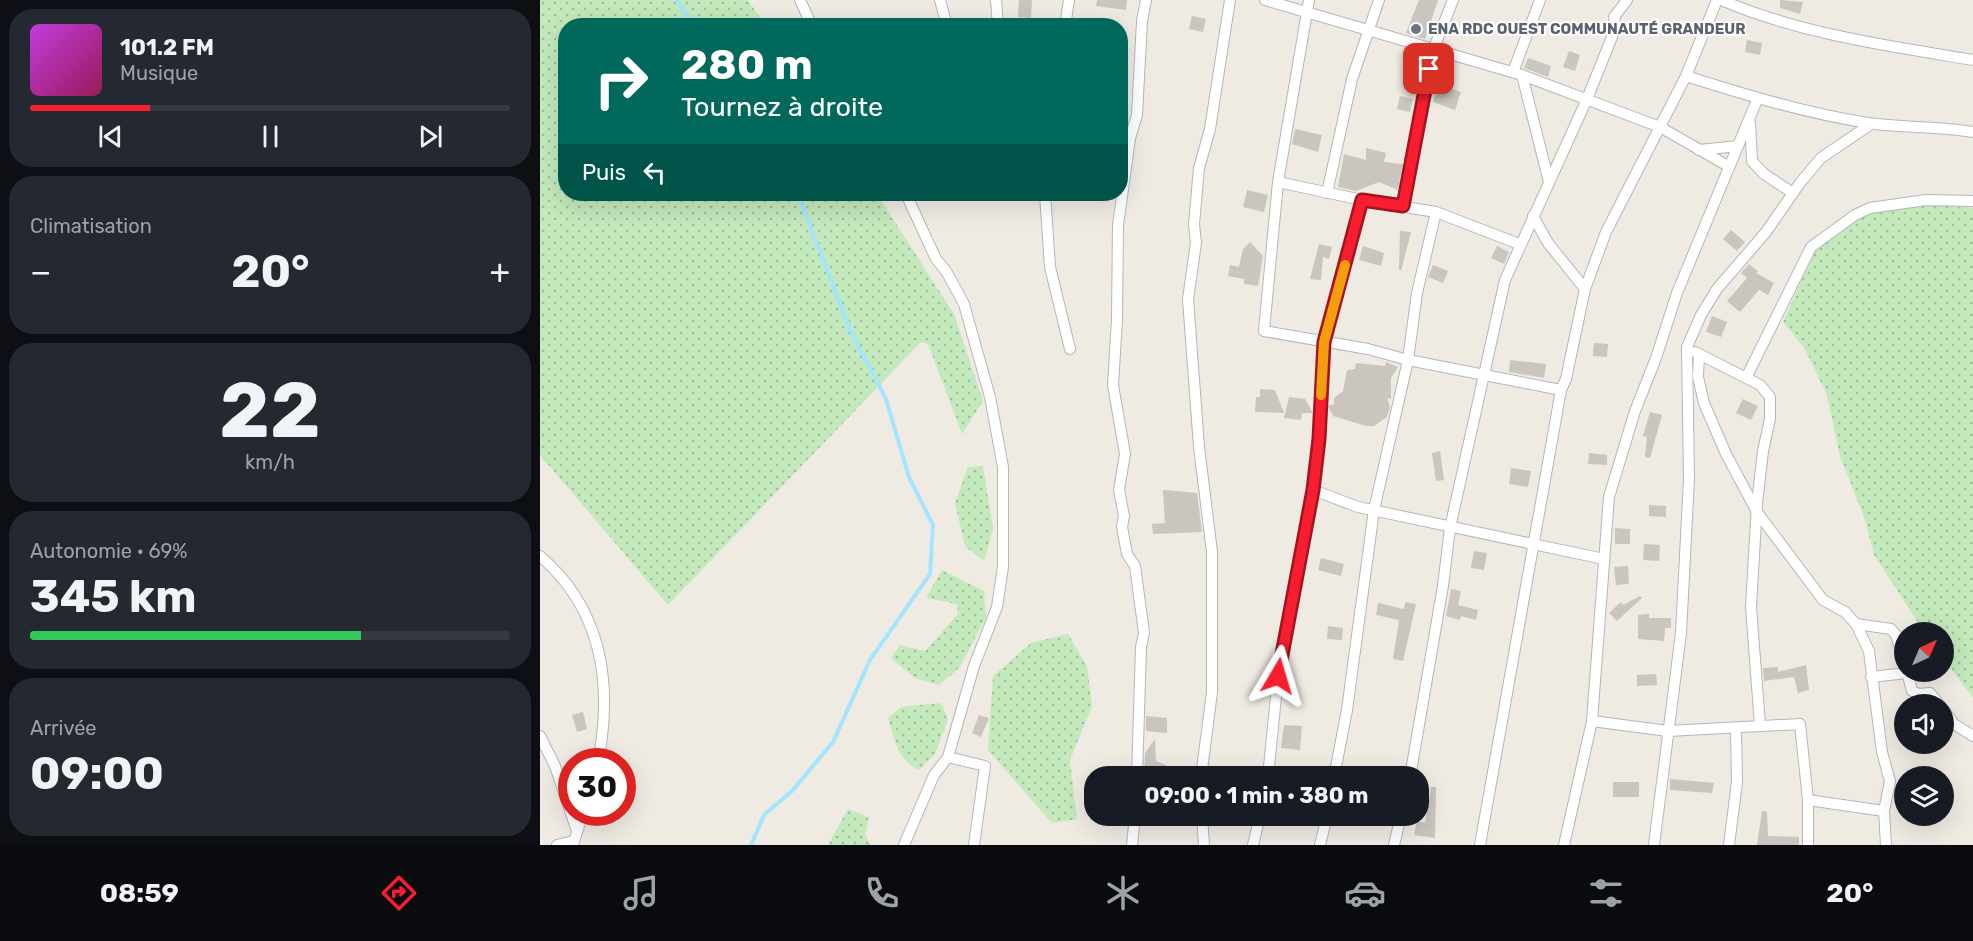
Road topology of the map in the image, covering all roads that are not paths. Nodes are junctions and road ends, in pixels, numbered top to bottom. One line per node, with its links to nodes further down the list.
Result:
1 (800, 0): 16 (street)
2 (940, 0): 17 (street)
3 (996, 0): 18 (street)
4 (1069, 0): 19 (street)
5 (1146, 0): 34 (street)
6 (1230, 0): 83 (street)
7 (1265, 0): 14 (street)
8 (1309, 0): 15 (street)
9 (1379, 0): 21 (street)
10 (1453, 0): 22 (street)
11 (1540, 0): 24 (street)
12 (1627, 0): 26 (street)
13 (1719, 0): 23 (street); 25 (street)
14 (1280, 6): 15 (street); 20 (street)
15 (1306, 13): 20 (street); 21 (street)
16 (808, 18)
17 (944, 18)
18 (997, 18)
19 (1066, 18)
20 (1303, 27): 36 (street)
21 (1368, 30): 22 (street); 38 (street)
22 (1434, 48): 24 (street); 47 (street)
23 (1973, 60)
24 (1518, 73): 26 (street); 37 (street)
25 (1686, 76): 27 (street); 30 (street)
26 (1587, 99): 30 (street); 37 (street)
27 (1757, 100): 28 (street); 29 (street)
28 (1749, 120): 32 (street); 39 (street)
29 (1871, 124): 31 (street); 39 (street)
30 (1660, 127): 33 (street); 51 (street)
31 (1973, 132)
32 (1738, 146): 33 (street); 35 (street)
33 (1698, 150): 35 (street)
34 (1128, 152)
35 (1728, 166): 66 (street)
36 (1278, 182): 38 (street); 52 (street)
37 (1549, 182): 49 (street)
38 (1327, 193): 40 (street)
39 (1793, 193): 53 (street)
40 (1362, 200): 47 (street); 52 (street)
41 (909, 201): 81 (street)
42 (1046, 201): 46 (street)
43 (1048, 201): 46 (street)
44 (1121, 201): 82 (street)
45 (1973, 201): 58 (street)
46 (1047, 206): 54 (street)
47 (1403, 206): 48 (street)
48 (1436, 212): 50 (street); 56 (street)
49 (1533, 216): 50 (street); 51 (street)
50 (1519, 244): 57 (street)
51 (1585, 289): 59 (street)
52 (1324, 342): 56 (street); 60 (street)
53 (1687, 347): 55 (street); 77 (street)
54 (1070, 349)
55 (1699, 354): 58 (street); 62 (street)
56 (1408, 360): 57 (street); 61 (street)
57 (1486, 375): 59 (street); 63 (street)
58 (1746, 378): 62 (street)
59 (1561, 390): 64 (street)
60 (1313, 490): 61 (street); 84 (street)
61 (1374, 510): 63 (street); 85 (street)
62 (1757, 512): 67 (street); 75 (street)
63 (1450, 528): 64 (street); 86 (street)
64 (1533, 545): 66 (street); 103 (street)
65 (540, 556): 80 (street)
66 (1604, 559): 73 (street)
67 (1856, 624): 68 (street); 70 (street)
68 (1894, 633)
69 (1894, 674): 70 (street)
70 (1871, 677): 88 (street)
71 (1910, 682): 72 (street)
72 (1919, 694)
73 (1592, 721): 77 (street); 104 (street)
74 (1954, 724): 79 (street)
75 (1760, 725): 76 (street); 87 (street)
76 (1736, 728): 77 (street); 106 (street)
77 (1668, 731): 105 (street)
78 (540, 736): 94 (street)
79 (1973, 736)
80 (599, 748)
81 (948, 757): 96 (street); 97 (street)
82 (1137, 766)
83 (1202, 766)
84 (1269, 766)
85 (1336, 766)
86 (1412, 766)
87 (1808, 800): 88 (street); 107 (street)
88 (1884, 812): 108 (street)
89 (1134, 826): 98 (street)
90 (1203, 826): 99 (street)
91 (1258, 826): 100 (street)
92 (1325, 826): 101 (street)
93 (1399, 826): 102 (street)
94 (575, 839): 95 (street)
95 (557, 845)
96 (904, 845)
97 (974, 845)
98 (1132, 845)
99 (1204, 845)
100 (1253, 845)
101 (1320, 845)
102 (1394, 845)
103 (1480, 845)
104 (1564, 845)
105 (1654, 845)
106 (1729, 845)
107 (1808, 845)
108 (1886, 845)

